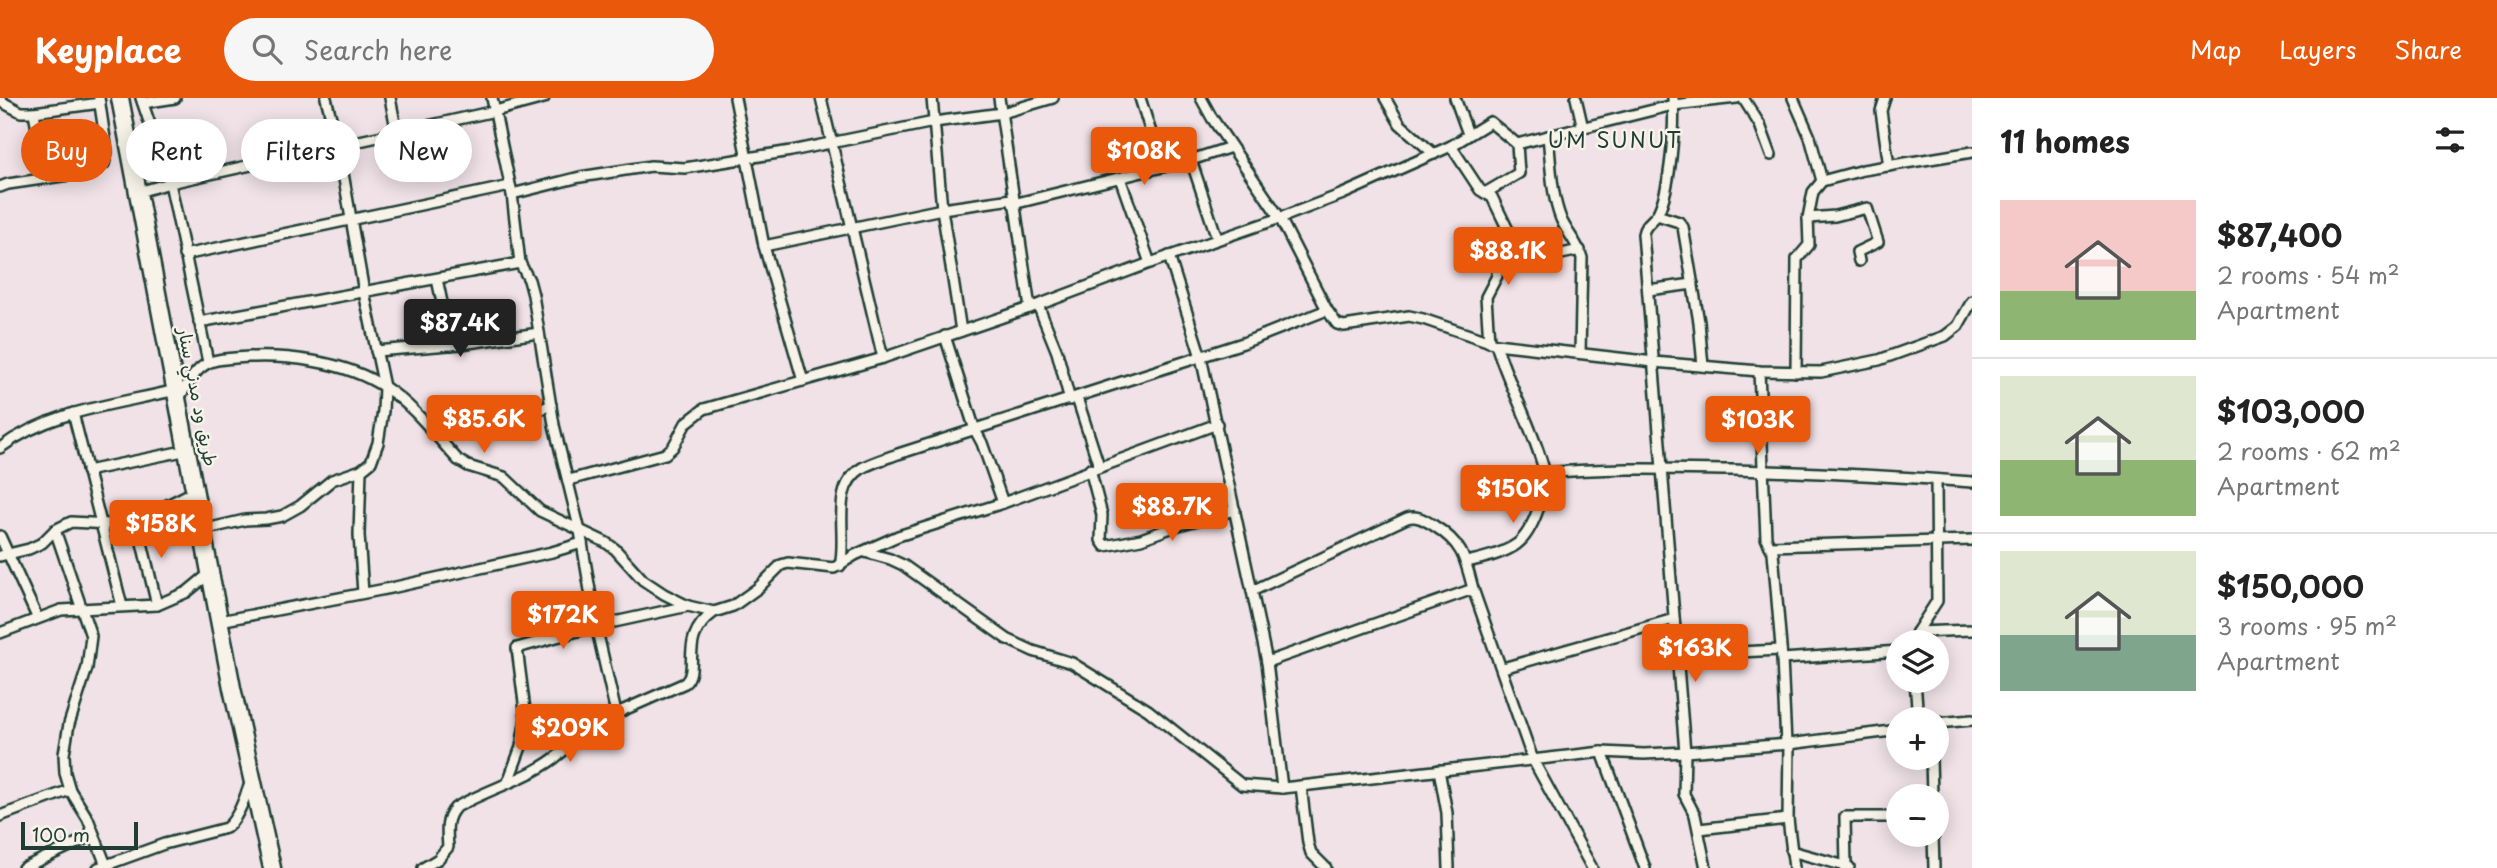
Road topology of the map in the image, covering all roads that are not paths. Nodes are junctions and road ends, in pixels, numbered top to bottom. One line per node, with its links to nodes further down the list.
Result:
1 (18, 98): 28 (street)
2 (120, 98): 59 (highway, طريق ود مدني سنار)
3 (175, 98): 24 (street)
4 (326, 98): 33 (street)
5 (390, 98): 34 (street)
6 (492, 98): 27 (street)
7 (544, 98): 27 (street)
8 (734, 98): 47 (street)
9 (821, 98): 40 (street)
10 (932, 98): 36 (street)
11 (999, 98): 30 (street)
12 (1053, 98): 30 (street)
13 (1140, 98): 51 (street)
14 (1201, 98): 43 (street)
15 (1385, 98): 45 (street)
16 (1455, 98): 38 (street)
17 (1576, 98): 37 (street)
18 (1737, 98): 26 (street)
19 (1759, 98): 25 (street)
20 (1793, 98): 53 (street)
21 (1885, 98): 49 (street)
22 (0, 101): 28 (street)
23 (100, 101): 29 (street); 32 (street)
24 (142, 101): 56 (street)
25 (1745, 101): 46 (street)
26 (1673, 102): 37 (street); 63 (street)
27 (495, 111): 35 (street); 58 (street)
28 (20, 112): 29 (street)
29 (34, 112): 31 (street)
30 (1002, 113): 36 (street); 61 (street)
31 (35, 119)
32 (102, 119)
33 (331, 119)
34 (394, 119)
35 (459, 119)
36 (934, 122): 40 (street); 62 (street)
37 (1583, 128): 39 (street)
38 (1468, 134): 41 (street); 42 (street)
39 (1548, 136): 41 (street); 71 (street)
40 (832, 144): 47 (street); 68 (street)
41 (1517, 144): 60 (street)
42 (1451, 146): 45 (street); 60 (street)
43 (1231, 147): 48 (street); 64 (street)
44 (1972, 152): 49 (street)
45 (1434, 154): 64 (street)
46 (1771, 155)
47 (746, 158): 58 (street); 70 (street)
48 (1191, 160): 51 (street); 69 (street)
49 (1889, 166): 53 (street)
50 (241, 167): 56 (street)
51 (1162, 167): 52 (street)
52 (1119, 178): 61 (street); 76 (street)
53 (1822, 181): 65 (street)
54 (21, 182): 57 (street)
55 (345, 182): 66 (street)
56 (170, 183): 59 (street); 72 (street)
57 (0, 187)
58 (511, 190): 66 (street); 75 (street)
59 (138, 192): 101 (highway, طريق ود مدني سنار)
60 (1485, 193): 67 (street)
61 (1013, 201): 62 (street); 82 (street)
62 (942, 209): 68 (street); 85 (street)
63 (1657, 215): 78 (street); 79 (street)
64 (1280, 218): 69 (street); 83 (street)
65 (1808, 218): 74 (street); 98 (street)
66 (352, 220): 72 (street); 80 (street)
67 (1505, 228): 71 (street); 88 (street)
68 (851, 229): 70 (street); 93 (street)
69 (1217, 238): 73 (street)
70 (764, 246): 99 (street)
71 (1580, 250): 91 (street)
72 (184, 256): 84 (street)
73 (1169, 256): 76 (street); 92 (street)
74 (1859, 261)
75 (520, 263): 77 (street); 86 (street)
76 (1150, 263): 82 (street)
77 (437, 279): 80 (street); 89 (street)
78 (1693, 284): 79 (street); 96 (street)
79 (1648, 290): 95 (street)
80 (364, 292): 84 (street); 90 (street)
81 (1972, 301): 98 (street)
82 (1034, 306): 85 (street); 102 (street)
83 (1327, 310): 88 (street); 92 (street)
84 (199, 323): 94 (street)
85 (961, 331): 87 (street)
86 (539, 333): 89 (street); 103 (street)
87 (945, 336): 93 (street); 107 (street)
88 (1492, 343): 91 (street); 115 (street)
89 (451, 345): 90 (street)
90 (376, 351): 100 (street)
91 (1580, 354): 95 (street)
92 (1201, 357): 102 (street); 105 (street)
93 (884, 358): 99 (street)
94 (208, 362): 100 (street); 101 (street)
95 (1654, 362): 96 (street); 111 (street)
96 (1703, 366): 97 (street)
97 (1759, 371): 98 (street); 114 (street)
98 (1796, 372)
99 (803, 381): 116 (street)
100 (384, 387): 106 (street); 112 (street)
101 (177, 396): 104 (street); 109 (highway, طريق ود مدني سنار)
102 (1074, 399): 107 (street); 110 (street)
103 (551, 405): 106 (street); 116 (street)
104 (73, 413): 108 (street); 113 (street)
105 (1217, 424): 110 (street); 121 (street)
106 (430, 430): 126 (street)
107 (975, 430): 120 (street); 135 (street)
108 (1, 445)
109 (188, 450): 113 (street); 119 (highway, طريق ود مدني سنار)
110 (1094, 468): 120 (street); 121 (street)
111 (1663, 469): 114 (street); 115 (street); 146 (street)
112 (362, 470): 125 (street); 139 (street)
113 (87, 471): 123 (street)
114 (1764, 471): 117 (street); 131 (street)
115 (1545, 473): 134 (street)
116 (569, 480): 126 (street)
117 (1936, 480): 118 (street); 129 (street)
118 (1972, 482)
119 (195, 491): 122 (street); 125 (highway, طريق ود مدني سنار)
120 (1003, 503): 132 (street)
121 (1235, 510): 138 (street)
122 (137, 522): 123 (street); 141 (street)
123 (100, 524): 124 (street); 140 (street)
124 (55, 530): 133 (street); 143 (street)
125 (202, 530): 136 (highway, طريق ود مدني سنار)
126 (580, 531): 130 (street); 142 (street)
127 (0, 536): 133 (street)
128 (1972, 540): 129 (street)
129 (1936, 541): 131 (street); 149 (street)
130 (582, 543): 139 (street); 148 (street)
131 (1770, 546): 155 (street)
132 (864, 552): 135 (street); 170 (street)
133 (4, 555): 145 (street)
134 (1467, 562): 137 (street); 138 (street)
135 (840, 566): 144 (street)
136 (210, 573): 141 (street); 147 (highway, طريق ود مدني سنار)
137 (1473, 589): 156 (street); 157 (street)
138 (1252, 591): 156 (street)
139 (363, 593): 147 (street)
140 (122, 606): 141 (street); 143 (street)
141 (157, 606)
142 (688, 606): 144 (street); 148 (street)
143 (83, 609): 145 (street); 171 (street)
144 (714, 612): 158 (street)
145 (37, 617): 152 (street)
146 (1674, 619): 157 (street); 164 (street)
147 (220, 621): 167 (highway, طريق ود مدني سنار)
148 (596, 626): 158 (street); 168 (street)
149 (1918, 630)
150 (1972, 630): 151 (street)
151 (1949, 631)
152 (0, 633)
153 (1886, 651): 155 (street)
154 (1738, 652): 155 (street)
155 (1782, 655): 162 (street)
156 (1267, 662): 170 (street)
157 (1503, 668): 165 (street)
158 (616, 713): 168 (street)
159 (1972, 720): 160 (street)
160 (1949, 722)
161 (1886, 732): 162 (street)
162 (1788, 744): 164 (street); 174 (street)
163 (1602, 752): 164 (street); 165 (street); 187 (street)
164 (1685, 752): 175 (street)
165 (1533, 760): 166 (street); 186 (street)
166 (1439, 770): 169 (street); 185 (street)
167 (251, 781): 179 (street); 182 (highway, طريق ود مدني سنار)
168 (508, 782): 183 (street)
169 (1301, 786): 170 (street); 184 (street)
170 (1282, 788)
171 (71, 790): 172 (street); 176 (street)
172 (0, 816)
173 (1886, 817): 180 (street)
174 (1788, 819): 175 (street); 178 (street)
175 (1699, 829): 188 (street)
176 (94, 835): 179 (street); 181 (street)
177 (1933, 847): 190 (street)
178 (1791, 850): 180 (street); 189 (street)
179 (102, 867)
180 (1847, 867)
181 (23, 868)
182 (272, 868)
183 (423, 868)
184 (1326, 868)
185 (1449, 868)
186 (1592, 868)
187 (1645, 868)
188 (1706, 868)
189 (1794, 868)
190 (1934, 868)

